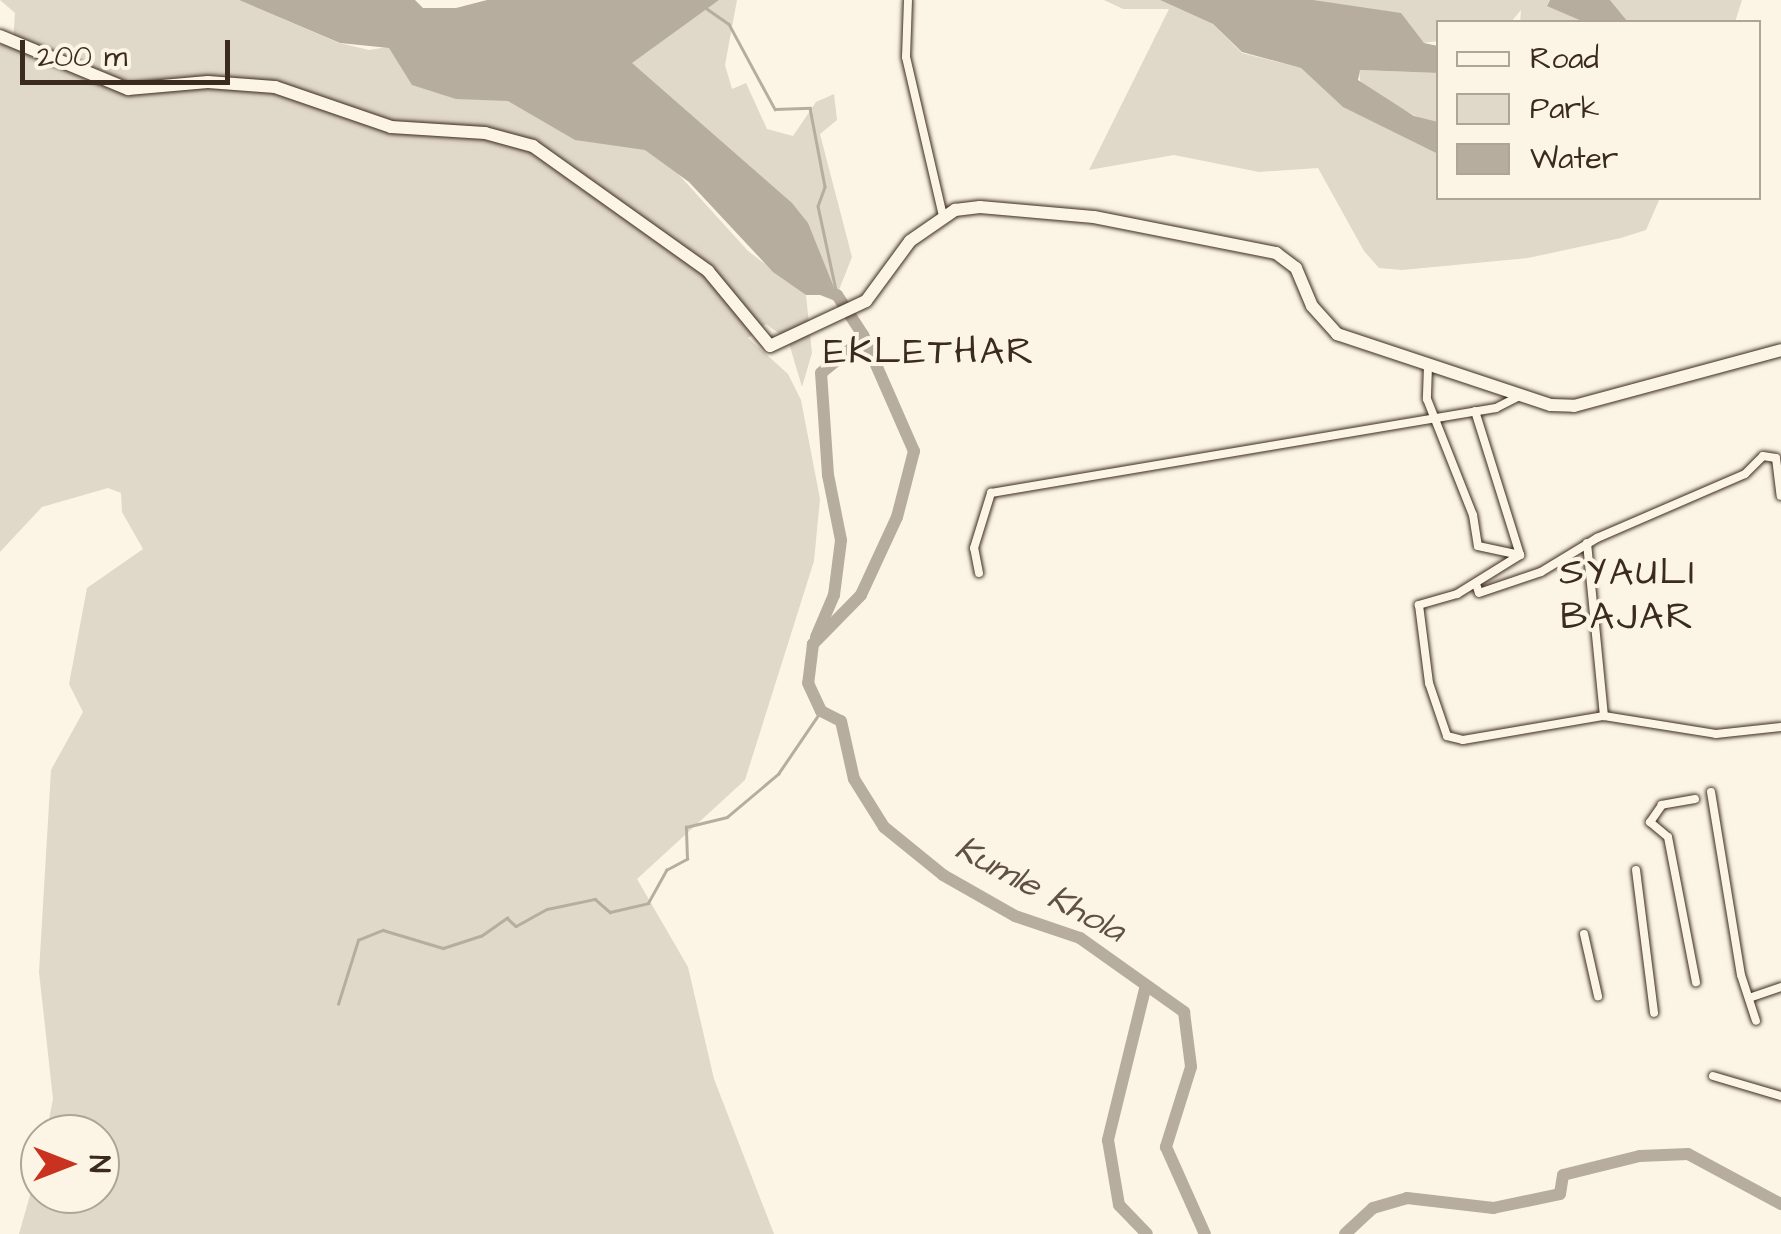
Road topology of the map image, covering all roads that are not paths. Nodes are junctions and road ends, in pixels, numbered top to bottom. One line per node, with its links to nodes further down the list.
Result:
1 (908, 0): 3 (street)
2 (0, 36): 3 (main road)
3 (942, 216): 5 (main road)
4 (1781, 350): 6 (main road)
5 (1428, 366): 6 (main road); 8 (street)
6 (1520, 396): 7 (street)
7 (1476, 411): 8 (street); 11 (street)
8 (1433, 416): 11 (street); 12 (street)
9 (1781, 496): 10 (street)
10 (1587, 543): 13 (street); 14 (street)
11 (1520, 555): 13 (street)
12 (979, 573)
13 (1476, 584): 14 (street)
14 (1604, 716): 15 (street)
15 (1781, 726)
16 (1711, 792): 23 (street)
17 (1695, 799): 20 (street)
18 (1636, 870): 24 (street)
19 (1584, 934): 22 (street)
20 (1696, 982)
21 (1781, 987): 23 (street)
22 (1598, 996)
23 (1748, 998): 25 (street)
24 (1654, 1012)
25 (1756, 1021)
26 (1713, 1076): 27 (street)
27 (1781, 1096)

